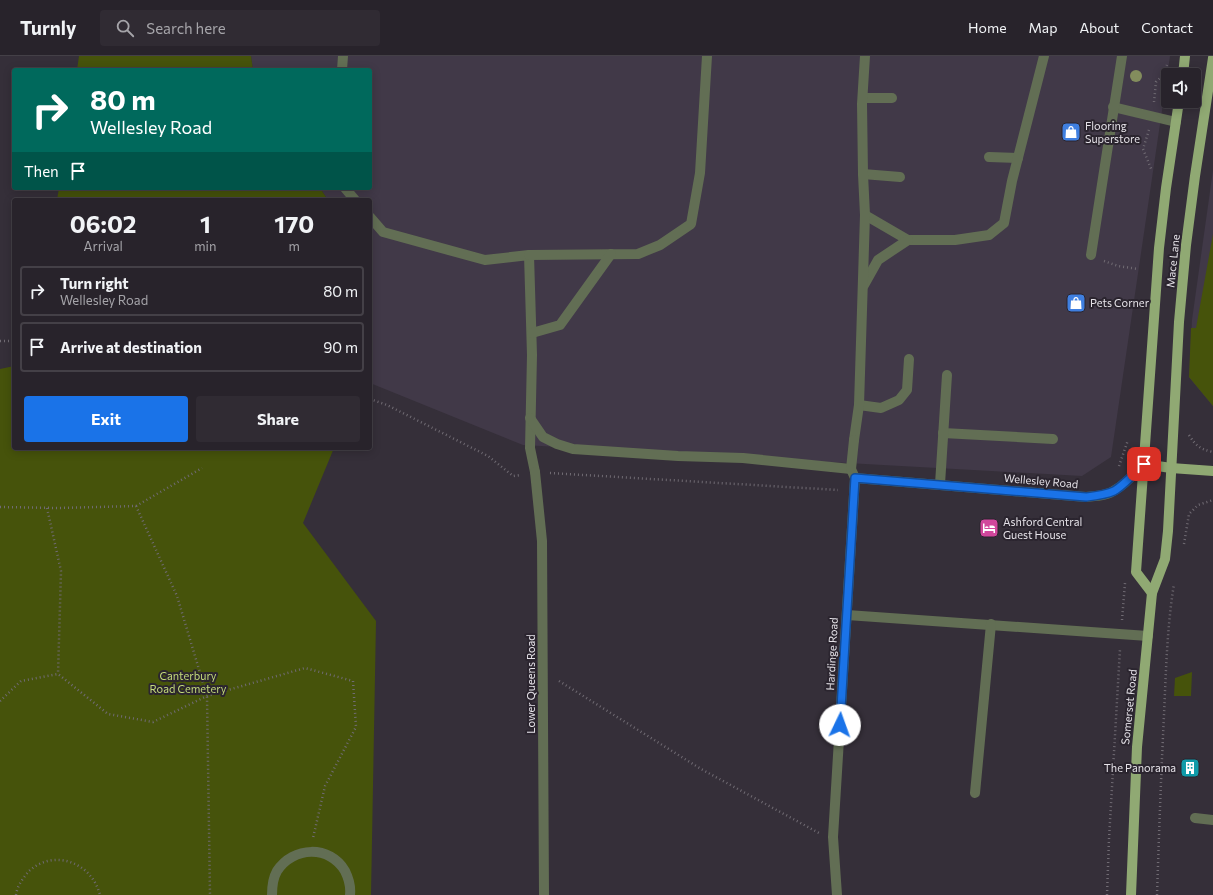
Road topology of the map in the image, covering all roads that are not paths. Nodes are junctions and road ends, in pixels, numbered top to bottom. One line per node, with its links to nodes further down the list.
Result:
1 (343, 56): 8 (street)
2 (707, 56): 24 (street)
3 (865, 56): 10 (street, Hardinge Road)
4 (1044, 56): 16 (street)
5 (1122, 56): 12 (street)
6 (1185, 56): 9 (main road)
7 (1213, 58): 36 (main road, Mace Lane)
8 (342, 68)
9 (1183, 68)
10 (863, 98): 11 (street); 17 (street, Hardinge Road)
11 (892, 98)
12 (1113, 107): 14 (street); 26 (street)
13 (1178, 108): 14 (main road, Mace Lane)
14 (1176, 122): 35 (main road, Mace Lane)
15 (990, 156): 16 (street)
16 (1018, 158): 23 (street)
17 (863, 174): 18 (street); 21 (street, Hardinge Road)
18 (900, 177)
19 (347, 190): 20 (street)
20 (354, 198)
21 (865, 215): 23 (street); 27 (street, Hardinge Road)
22 (372, 219): 25 (street)
23 (908, 240): 27 (street)
24 (611, 254): 25 (street); 28 (street)
25 (529, 255): 28 (street, Lower Queens Road)
26 (1091, 255)
27 (863, 287): 31 (street, Hardinge Road)
28 (532, 333): 32 (street, Lower Queens Road)
29 (909, 359): 31 (street)
30 (947, 374): 33 (street)
31 (860, 405): 38 (street, Hardinge Road)
32 (530, 418): 38 (street, Wellesley Road); 49 (street, Lower Queens Road)
33 (943, 433): 34 (street); 39 (street)
34 (1054, 439)
35 (1144, 464): 36 (main road); 39 (street, Wellesley Road); 40 (main road)
36 (1170, 468): 37 (main road); 40 (main road, Somerset Road)
37 (1213, 471)
38 (853, 474): 39 (street, Wellesley Road); 41 (street, Hardinge Road)
39 (940, 484)
40 (1152, 593): 43 (main road, Somerset Road)
41 (847, 615): 42 (street); 50 (street, Hardinge Road)
42 (991, 624): 43 (street); 44 (street)
43 (1148, 636): 51 (main road, Somerset Road)
44 (975, 793)
45 (1195, 818): 46 (street)
46 (1213, 820)
47 (272, 895): 48 (street)
48 (350, 895)
49 (544, 895)
50 (837, 895)
51 (1131, 895)

